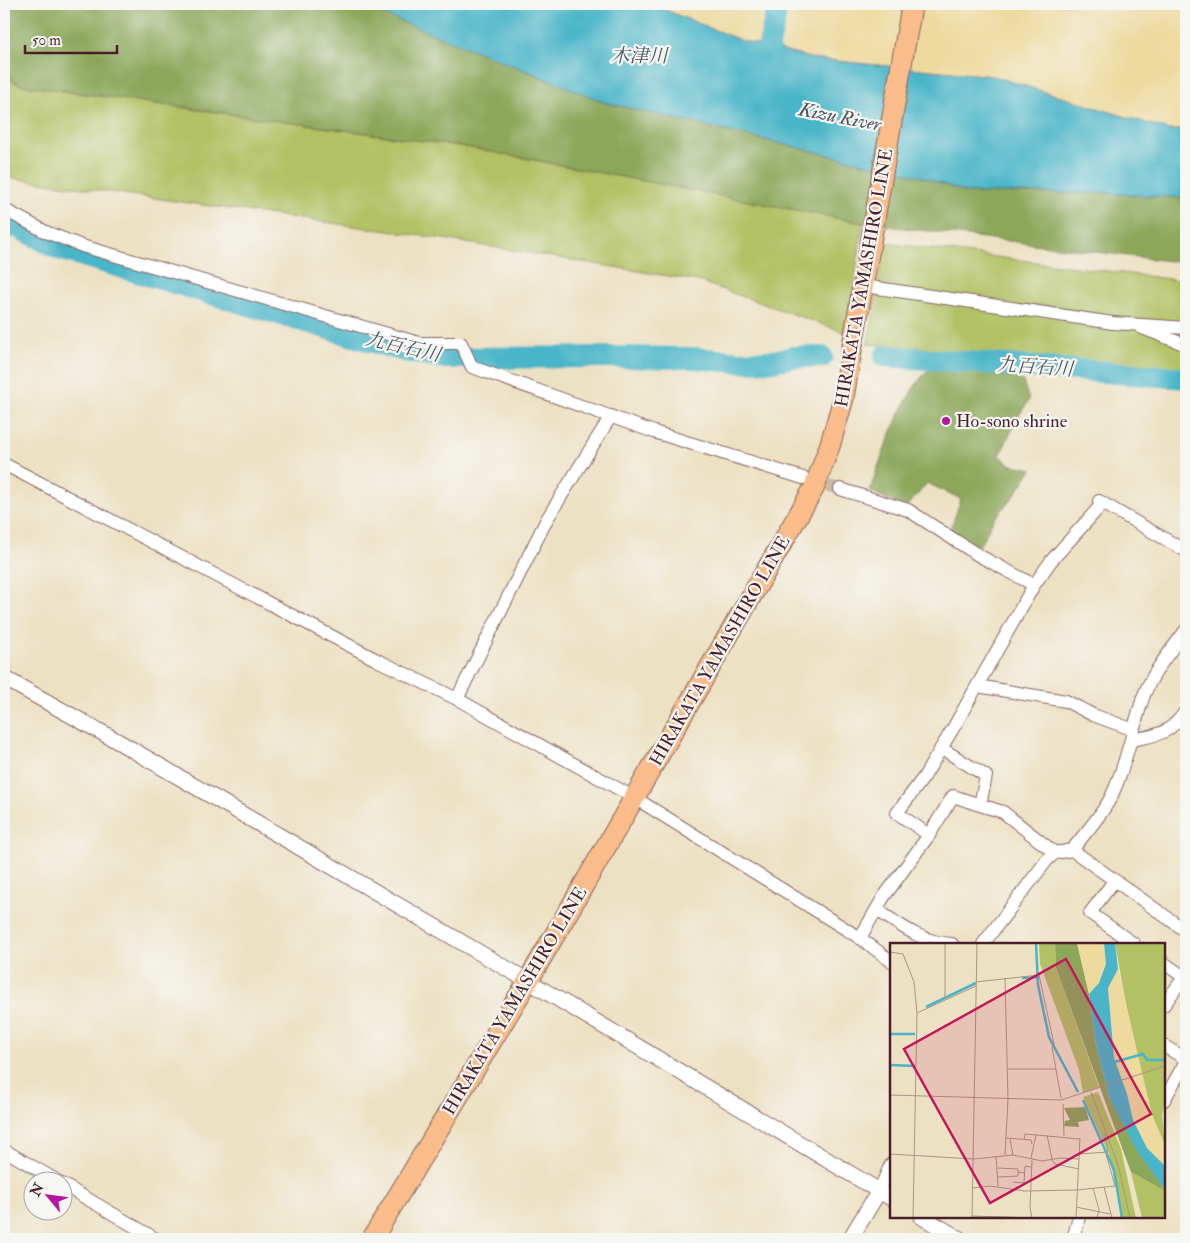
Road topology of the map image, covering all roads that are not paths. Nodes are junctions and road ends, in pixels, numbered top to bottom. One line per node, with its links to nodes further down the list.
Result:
1 (912, 4): 3 (main road, HIRAKATA YAMASHIRO LINE)
2 (4, 211): 7 (street)
3 (865, 281): 4 (street); 20 (main road, HIRAKATA YAMASHIRO LINE)
4 (1135, 325): 5 (street); 6 (street)
5 (1186, 328)
6 (1186, 345)
7 (611, 416): 9 (street); 16 (street)
8 (4, 464): 16 (street)
9 (802, 478)
10 (840, 489): 12 (street)
11 (1186, 551): 12 (street)
12 (1034, 585): 15 (street)
13 (1186, 630): 18 (street)
14 (4, 678): 34 (street)
15 (977, 686): 18 (street); 19 (street)
16 (457, 699): 20 (street)
17 (1186, 711): 18 (street)
18 (1133, 735): 23 (street)
19 (941, 748): 21 (street); 22 (street)
20 (635, 798): 28 (street); 34 (main road, HIRAKATA YAMASHIRO LINE)
21 (980, 805): 22 (street); 24 (street)
22 (929, 835): 26 (street)
23 (1072, 850): 24 (street); 25 (street)
24 (1055, 853): 31 (street)
25 (1114, 881): 27 (street); 29 (street)
26 (877, 910): 28 (street); 30 (street)
27 (1186, 931)
28 (860, 938): 32 (street)
29 (1127, 942)
30 (935, 943)
31 (984, 943)
32 (890, 960)
33 (1165, 964): 35 (street)
34 (528, 981): 43 (street); 47 (main road, HIRAKATA YAMASHIRO LINE)
35 (1165, 1004)
36 (1165, 1047): 37 (street)
37 (1186, 1060): 38 (street)
38 (1165, 1098)
39 (4, 1150): 41 (street)
40 (890, 1169): 43 (street)
41 (39, 1170)
42 (72, 1190): 46 (street)
43 (885, 1194): 48 (street)
44 (924, 1218): 49 (street)
45 (1079, 1218): 50 (street)
46 (156, 1239)
47 (372, 1239)
48 (850, 1239)
49 (960, 1239)
50 (1073, 1239)

